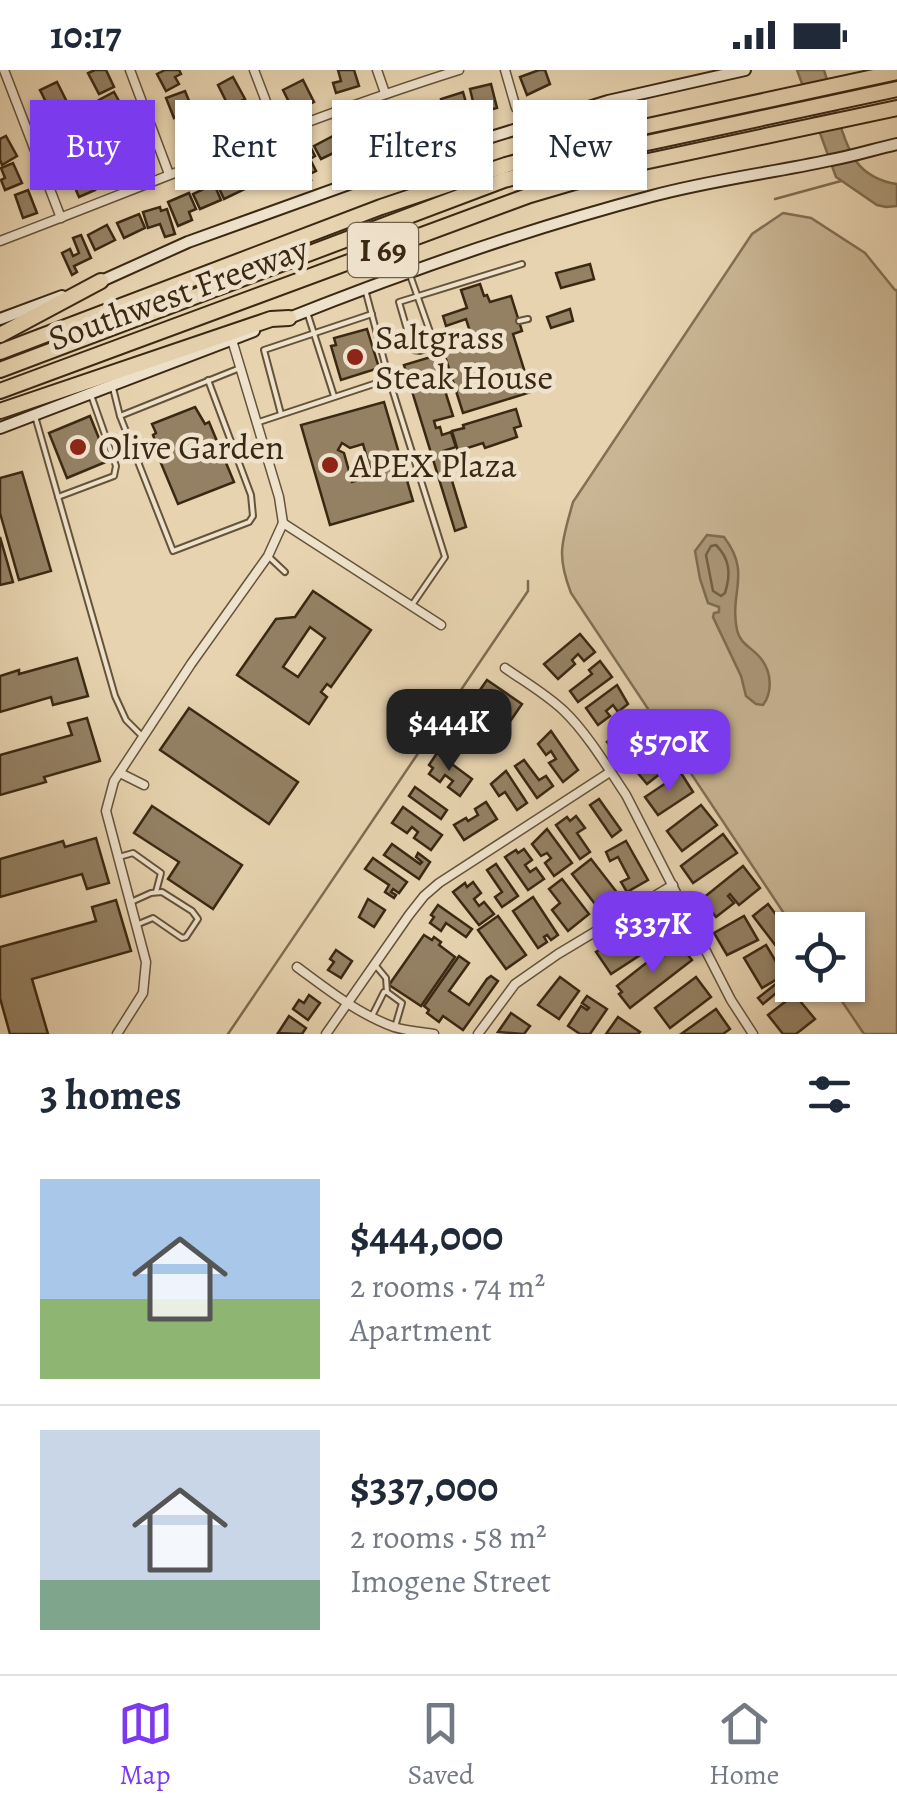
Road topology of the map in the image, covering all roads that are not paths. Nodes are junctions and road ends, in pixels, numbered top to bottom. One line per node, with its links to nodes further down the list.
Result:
1 (4, 70): 18 (street)
2 (130, 70): 17 (street)
3 (254, 70): 11 (street)
4 (377, 70): 10 (street)
5 (459, 70): 10 (street)
6 (505, 70): 12 (street)
7 (745, 70): 22 (main road)
8 (897, 72): 36 (highway, Southwest Freeway / I 69)
9 (897, 89): 38 (highway)
10 (385, 94): 14 (street)
11 (265, 100)
12 (514, 100)
13 (897, 108): 42 (highway, Southwest Freeway / I 69)
14 (312, 121)
15 (897, 144): 21 (main road)
16 (175, 172): 17 (street)
17 (169, 174): 18 (street)
18 (62, 218): 19 (street)
19 (0, 242)
20 (522, 264): 24 (lane)
21 (409, 273): 23 (main road); 24 (lane)
22 (101, 281): 27 (main road); 32 (highway)
23 (365, 289): 25 (main road); 26 (lane)
24 (413, 296): 35 (lane); 35 (lane)
25 (307, 310): 28 (main road); 31 (lane)
26 (372, 314): 31 (lane); 39 (lane)
27 (0, 318)
28 (289, 318): 34 (main road); 45 (highway)
29 (528, 319): 30 (lane)
30 (519, 322)
31 (316, 334): 44 (lane); 46 (lane)
32 (0, 335)
33 (471, 335): 35 (lane)
34 (232, 340): 37 (street); 41 (main road)
35 (435, 346)
36 (0, 352)
37 (240, 368): 40 (lane); 49 (street)
38 (0, 370)
39 (389, 378): 44 (lane); 55 (lane)
40 (208, 380): 48 (lane); 48 (lane)
41 (112, 386): 43 (main road); 48 (lane)
42 (0, 391)
43 (91, 394): 47 (main road); 51 (lane)
44 (334, 396): 46 (lane)
45 (0, 411)
46 (281, 414): 49 (lane)
47 (35, 416): 50 (main road); 51 (lane)
48 (120, 416)
49 (256, 423): 52 (street)
50 (0, 428)
51 (58, 497): 58 (lane)
52 (283, 523): 53 (street); 55 (street)
53 (268, 556): 54 (lane); 58 (street)
54 (285, 572)
55 (412, 605): 56 (street)
56 (441, 624)
57 (505, 668): 59 (street)
58 (143, 736): 60 (street)
59 (610, 772): 63 (street); 67 (street)
60 (120, 773): 61 (street); 62 (street)
61 (144, 785)
62 (118, 857): 64 (lane); 65 (street)
63 (672, 884): 76 (street); 77 (street)
64 (156, 892): 65 (lane); 66 (lane)
65 (131, 902): 66 (street)
66 (136, 925): 73 (street)
67 (374, 964): 69 (lane); 70 (street)
68 (296, 968): 70 (street)
69 (387, 992): 71 (lane); 72 (lane)
70 (347, 1002): 71 (street); 74 (street)
71 (372, 1016): 72 (street)
72 (395, 1027): 75 (street)
73 (117, 1034)
74 (326, 1034)
75 (434, 1034)
76 (478, 1034)
77 (753, 1034)

